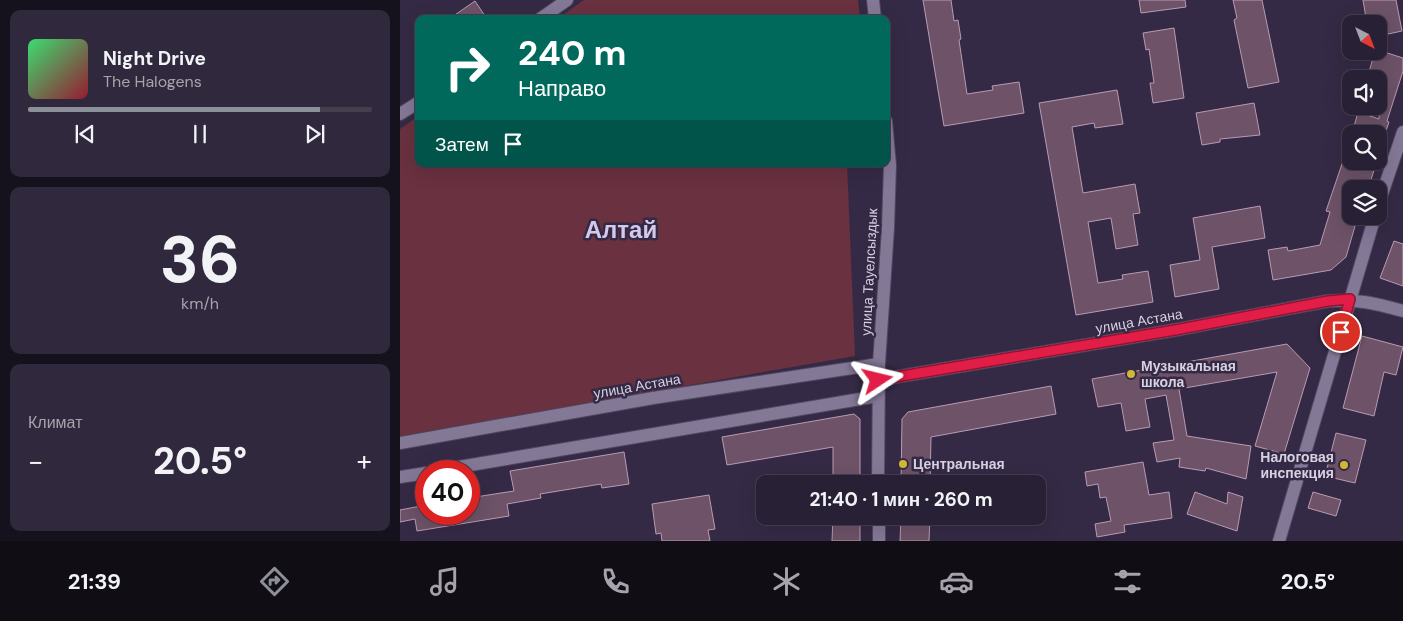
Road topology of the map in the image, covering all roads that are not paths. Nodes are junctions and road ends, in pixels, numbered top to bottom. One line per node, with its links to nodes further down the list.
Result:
1 (567, 0): 3 (street)
2 (873, 0): 4 (street)
3 (546, 15)
4 (875, 15)
5 (415, 105): 6 (street)
6 (400, 114)
7 (1403, 132): 9 (street)
8 (889, 167): 13 (street, улица Тауелсыздык)
9 (1387, 180)
10 (1371, 225): 11 (street)
11 (1350, 299): 12 (street, улица Астана); 14 (street, улица Астана); 23 (street)
12 (1403, 311)
13 (879, 364): 14 (street, улица Тауелсыздык); 16 (street, улица Астана)
14 (878, 380): 15 (street, улица Тауелсыздык)
15 (878, 396): 17 (street); 19 (street, улица Тауелсыздык)
16 (400, 443)
17 (480, 463)
18 (415, 475): 20 (street)
19 (878, 475)
20 (400, 477)
21 (879, 525): 22 (street)
22 (879, 541)
23 (1279, 541)

